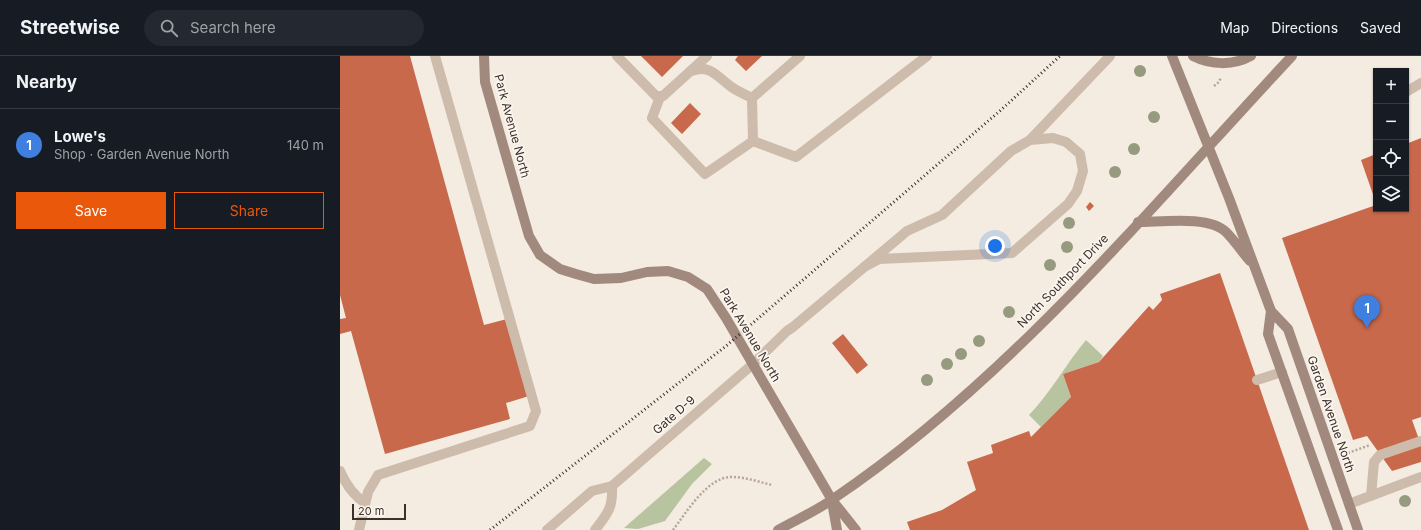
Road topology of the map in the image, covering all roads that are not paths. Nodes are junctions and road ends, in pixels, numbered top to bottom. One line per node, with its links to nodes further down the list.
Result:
1 (436, 56): 33 (lane)
2 (484, 56): 24 (street, Park Avenue North)
3 (617, 56): 15 (lane)
4 (707, 56): 12 (lane)
5 (800, 56): 16 (lane)
6 (927, 56): 18 (lane)
7 (1110, 56): 17 (lane)
8 (1172, 56): 19 (street, Garden Avenue North)
9 (1194, 56): 10 (street)
10 (1251, 56)
11 (1292, 56): 19 (street, North Southport Drive)
12 (691, 71): 15 (lane); 16 (lane)
13 (1421, 83): 14 (lane)
14 (1409, 90)
15 (660, 97): 18 (lane)
16 (752, 98): 18 (lane)
17 (1030, 140): 22 (lane); 22 (lane)
18 (753, 141)
19 (1208, 146): 20 (street, North Southport Drive); 21 (street, Garden Avenue North)
20 (1138, 222): 21 (street); 32 (street, North Southport Drive)
21 (1254, 266): 23 (street, Garden Avenue North)
22 (864, 267): 24 (lane, Gate D-9)
23 (1270, 311): 25 (street, Garden Avenue North); 34 (street, Garden Avenue North)
24 (753, 364): 30 (lane, Gate D-9); 32 (street, Park Avenue North)
25 (1282, 372): 26 (lane); 41 (street, Garden Avenue North)
26 (1257, 380)
27 (1421, 441): 31 (lane)
28 (340, 471): 33 (lane)
29 (1421, 477): 31 (lane)
30 (612, 486): 36 (lane); 37 (lane)
31 (1371, 496): 34 (lane)
32 (832, 500): 38 (street, North Southport Drive); 39 (street, Park Avenue North); 40 (street, Park Avenue North)
33 (365, 503): 35 (lane)
34 (1349, 504): 42 (street, Garden Avenue North)
35 (359, 530)
36 (547, 530)
37 (595, 530)
38 (778, 530)
39 (837, 530)
40 (856, 530)
41 (1338, 530)
42 (1358, 530)

